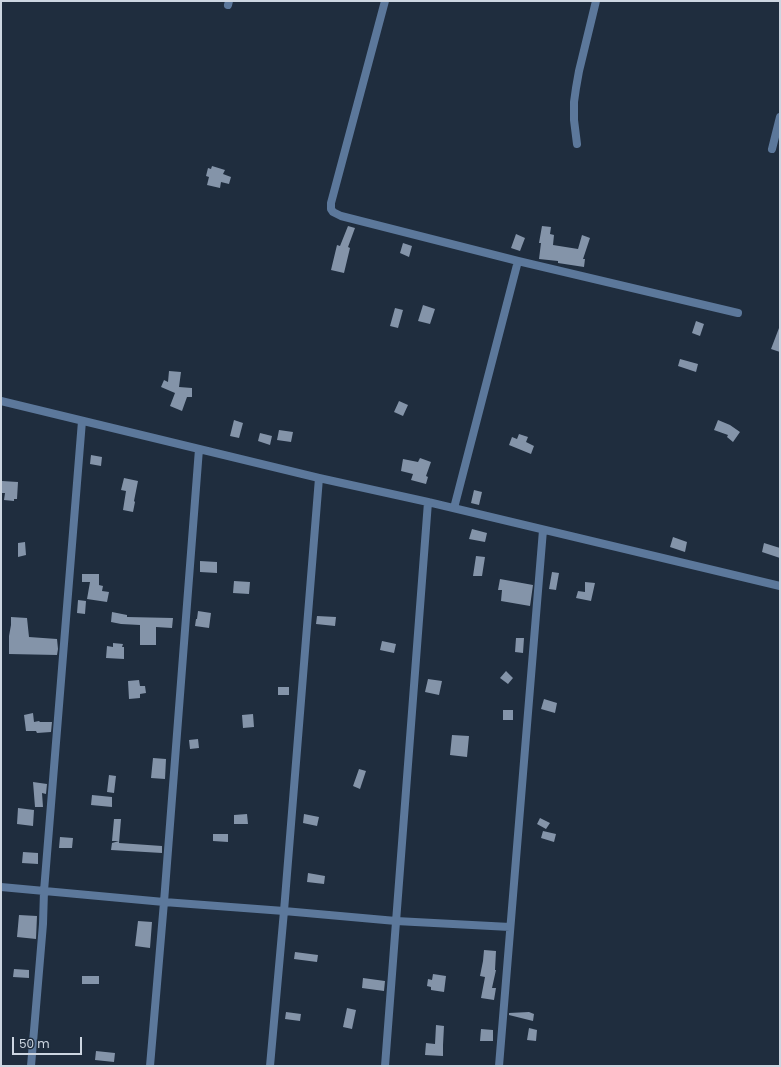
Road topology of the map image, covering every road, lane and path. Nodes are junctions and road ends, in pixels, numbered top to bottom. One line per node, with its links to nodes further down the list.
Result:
1 (385, 1): 6 (street)
2 (596, 1): 4 (street)
3 (780, 117): 5 (street)
4 (578, 144)
5 (772, 149)
6 (518, 261): 7 (street); 13 (street)
7 (738, 313)
8 (1, 401): 9 (street)
9 (82, 421): 10 (street); 17 (street)
10 (199, 449): 11 (street); 18 (street)
11 (319, 478): 12 (street); 19 (street)
12 (428, 502): 13 (street); 20 (street)
13 (454, 508): 14 (street)
14 (543, 530): 15 (street); 21 (street)
15 (780, 586)
16 (1, 887): 17 (street)
17 (44, 891): 18 (street); 22 (street)
18 (164, 902): 19 (street); 23 (street)
19 (284, 911): 20 (street); 24 (street)
20 (396, 921): 21 (street); 25 (street)
21 (510, 927): 26 (street)
22 (31, 1066)
23 (150, 1066)
24 (270, 1066)
25 (385, 1066)
26 (500, 1066)

